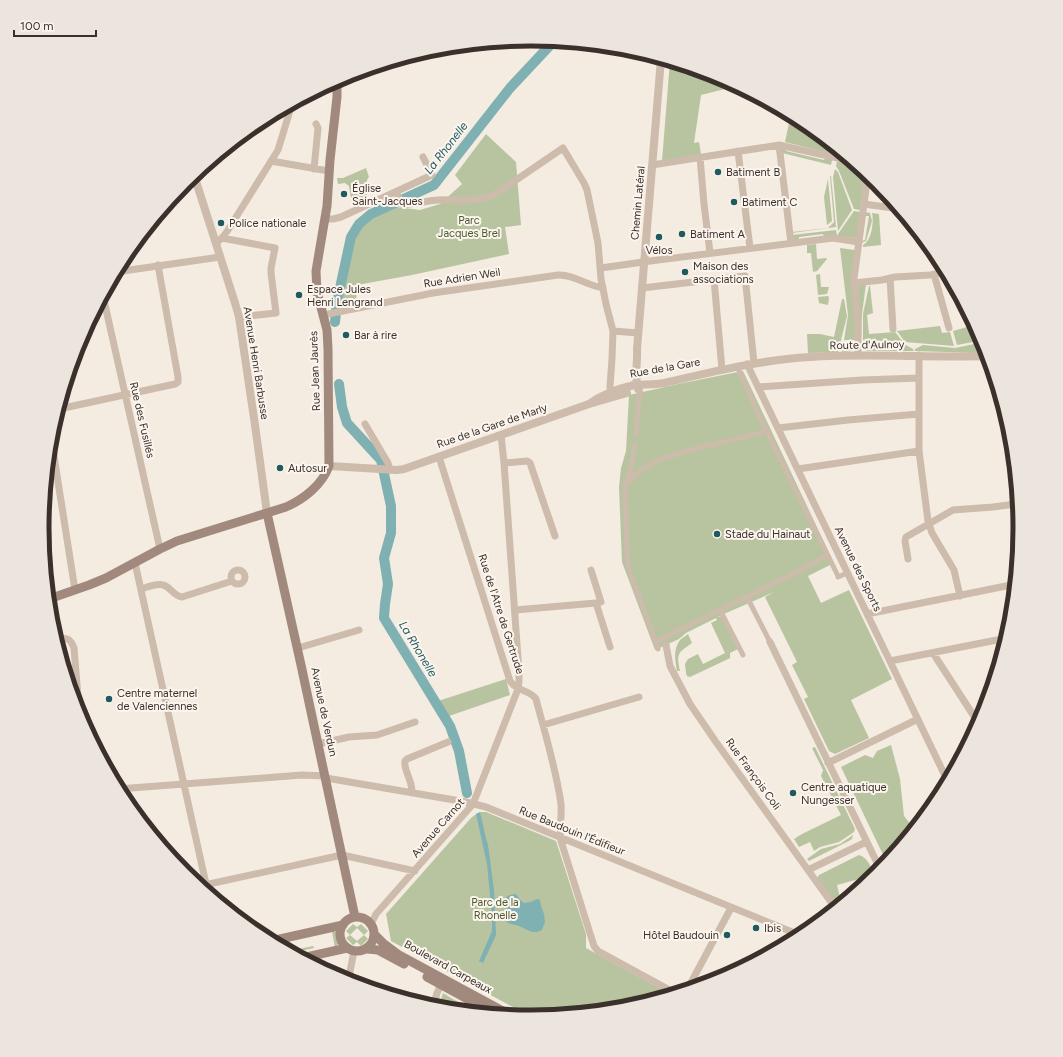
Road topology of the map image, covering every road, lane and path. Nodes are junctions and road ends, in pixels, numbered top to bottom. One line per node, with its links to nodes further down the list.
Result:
1 (662, 64): 11 (street, Chemin Latéral)
2 (335, 88): 13 (main road, Rue Jean Jaurès)
3 (290, 111): 10 (street)
4 (316, 124): 12 (street)
5 (779, 145): 6 (street); 9 (street); 22 (street)
6 (738, 151): 8 (street); 23 (street)
7 (423, 157): 16 (street)
8 (700, 157): 11 (street); 24 (street)
9 (841, 159)
10 (271, 161): 12 (street); 20 (street)
11 (652, 165): 26 (street, Chemin Latéral)
12 (314, 169): 13 (street)
13 (329, 171): 19 (main road, Rue Jean Jaurès)
14 (865, 180): 17 (street)
15 (196, 181): 20 (street, Avenue Henri Barbusse)
16 (397, 194): 19 (street); 28 (street)
17 (864, 204): 18 (street); 21 (street)
18 (892, 208)
19 (325, 219): 38 (main road, Rue Jean Jaurès)
20 (219, 240): 25 (street, Avenue Henri Barbusse); 39 (street)
21 (859, 242): 22 (street); 34 (street)
22 (791, 243): 23 (street)
23 (750, 248): 24 (street)
24 (710, 253): 26 (street)
25 (220, 257): 27 (street); 39 (street, Avenue Henri Barbusse)
26 (644, 261): 28 (street); 36 (street, Chemin Latéral)
27 (158, 266): 29 (street); 54 (street)
28 (601, 268): 35 (street)
29 (124, 271)
30 (941, 273): 31 (street)
31 (934, 274): 32 (street); 40 (street)
32 (890, 278): 34 (street); 41 (street)
33 (714, 279): 36 (street); 47 (street, Avenue des Sports); 49 (street)
34 (854, 283): 44 (street)
35 (603, 288): 38 (street, Rue Adrien Weil); 42 (street)
36 (642, 288): 43 (street, Chemin Latéral)
37 (105, 304): 54 (street, Rue des Fusillés)
38 (332, 313): 68 (main road, Rue Jean Jaurès)
39 (239, 317): 73 (street, Avenue Henri Barbusse)
40 (949, 328)
41 (893, 329)
42 (613, 331): 43 (street); 53 (street)
43 (638, 333): 52 (street, Chemin Latéral)
44 (858, 355): 45 (street, Route d'Aulnoy); 47 (street, Route d'Aulnoy)
45 (919, 355): 46 (street, Route d'Aulnoy); 50 (street)
46 (982, 356)
47 (751, 364): 48 (street, Rue de la Gare); 51 (street, Avenue des Sports)
48 (737, 366): 49 (street, Rue de la Gare); 60 (street)
49 (722, 370): 52 (street, Rue de la Gare)
50 (919, 378): 51 (street); 57 (street)
51 (758, 387): 59 (street, Avenue des Sports)
52 (635, 388): 53 (street, Rue de la Gare); 62 (street)
53 (611, 394): 55 (street, Rue de la Gare)
54 (125, 395): 56 (street); 76 (street, Rue des Fusillés)
55 (589, 404): 61 (street, Rue de la Gare de Marly)
56 (64, 409)
57 (919, 414): 59 (street); 64 (street)
58 (365, 424): 69 (street)
59 (778, 428): 70 (street, Avenue des Sports)
60 (767, 432): 71 (street); 77 (street)
61 (501, 435): 66 (street, Rue de la Gare de Marly); 67 (street, Avenue Carnot)
62 (636, 435)
63 (635, 445): 71 (street)
64 (919, 451): 70 (street); 74 (street)
65 (54, 457): 85 (street)
66 (439, 457): 69 (street, Rue de la Gare de Marly); 105 (street, Rue de l'Atre de Gertrude)
67 (504, 463): 75 (street); 90 (street, Avenue Carnot)
68 (329, 466): 69 (street, Rue de la Gare de Marly); 73 (main road)
69 (389, 469)
70 (798, 470): 81 (street, Avenue des Sports)
71 (625, 487): 97 (street)
72 (1013, 504): 74 (street)
73 (267, 513): 76 (main road); 100 (main road, Avenue de Verdun)
74 (928, 524): 78 (street); 86 (street)
75 (555, 536)
76 (160, 549): 79 (main road)
77 (828, 555): 81 (street); 88 (street)
78 (908, 559)
79 (135, 562): 84 (street); 85 (main road)
80 (591, 570): 89 (street)
81 (847, 573): 92 (street, Avenue des Sports)
82 (232, 581): 84 (street)
83 (1011, 585): 86 (street)
84 (141, 589): 117 (street)
85 (75, 590): 87 (main road)
86 (960, 596): 92 (street)
87 (54, 597)
88 (747, 597): 91 (street); 98 (street)
89 (596, 604): 90 (street); 99 (street)
90 (515, 610): 105 (street, Avenue Carnot)
91 (720, 610): 96 (street); 103 (street)
92 (867, 614): 104 (street, Avenue des Sports)
93 (359, 630): 100 (street)
94 (62, 639): 106 (street)
95 (1001, 639): 102 (street)
96 (665, 641): 97 (street); 125 (street, Rue François Coli)
97 (655, 642): 101 (street)
98 (770, 642): 114 (street)
99 (610, 647)
100 (298, 648): 113 (main road, Avenue de Verdun)
101 (658, 649)
102 (933, 653): 104 (street); 108 (street)
103 (743, 655)
104 (890, 661): 109 (street, Avenue des Sports)
105 (518, 689): 111 (street, Rue de l'Atre de Gertrude); 120 (street, Avenue Carnot)
106 (77, 691)
107 (640, 697): 111 (street)
108 (975, 718)
109 (918, 719): 114 (street); 115 (street, Avenue des Sports)
110 (415, 722): 113 (street)
111 (543, 725): 121 (street, Rue de l'Atre de Gertrude)
112 (448, 742): 119 (street)
113 (318, 744): 116 (main road, Avenue de Verdun)
114 (828, 763): 122 (street)
115 (945, 776)
116 (325, 777): 117 (street, Rue Baudouin l'Édifieur); 119 (street, Rue Baudouin l'Édifieur); 123 (main road, Avenue de Verdun)
117 (184, 784): 118 (street, Rue Baudouin l'Édifieur); 127 (street)
118 (125, 788)
119 (412, 793): 120 (street, Rue Baudouin l'Édifieur)
120 (473, 804): 121 (street, Rue Baudouin l'Édifieur); 126 (street, Avenue Carnot)
121 (561, 838): 130 (street, Rue Baudouin l'Édifieur); 143 (street, Rue de l'Atre de Gertrude)
122 (866, 842): 124 (street); 125 (street)
123 (342, 855): 126 (street); 128 (street); 131 (main road, Avenue de Verdun)
124 (878, 865)
125 (808, 870): 129 (street, Rue François Coli)
126 (415, 871): 132 (street, Avenue Carnot)
127 (202, 881)
128 (207, 885)
129 (833, 905)
130 (731, 908): 134 (street, Rue Baudouin l'Édifieur); 141 (street)
131 (355, 918): 132 (main road); 133 (main road)
132 (371, 924): 135 (main road)
133 (343, 925): 136 (main road); 138 (main road)
134 (795, 933)
135 (375, 935): 137 (main road); 146 (main road, Boulevard Carpeaux)
136 (278, 939)
137 (367, 949): 138 (main road); 142 (main road, Boulevard Carpeaux)
138 (351, 950): 139 (main road); 140 (street)
139 (310, 957)
140 (349, 975)
141 (690, 984)
142 (441, 985): 144 (street); 145 (main road, Boulevard Carpeaux)
143 (670, 990)
144 (435, 1001)
145 (485, 1009)
146 (501, 1010)

